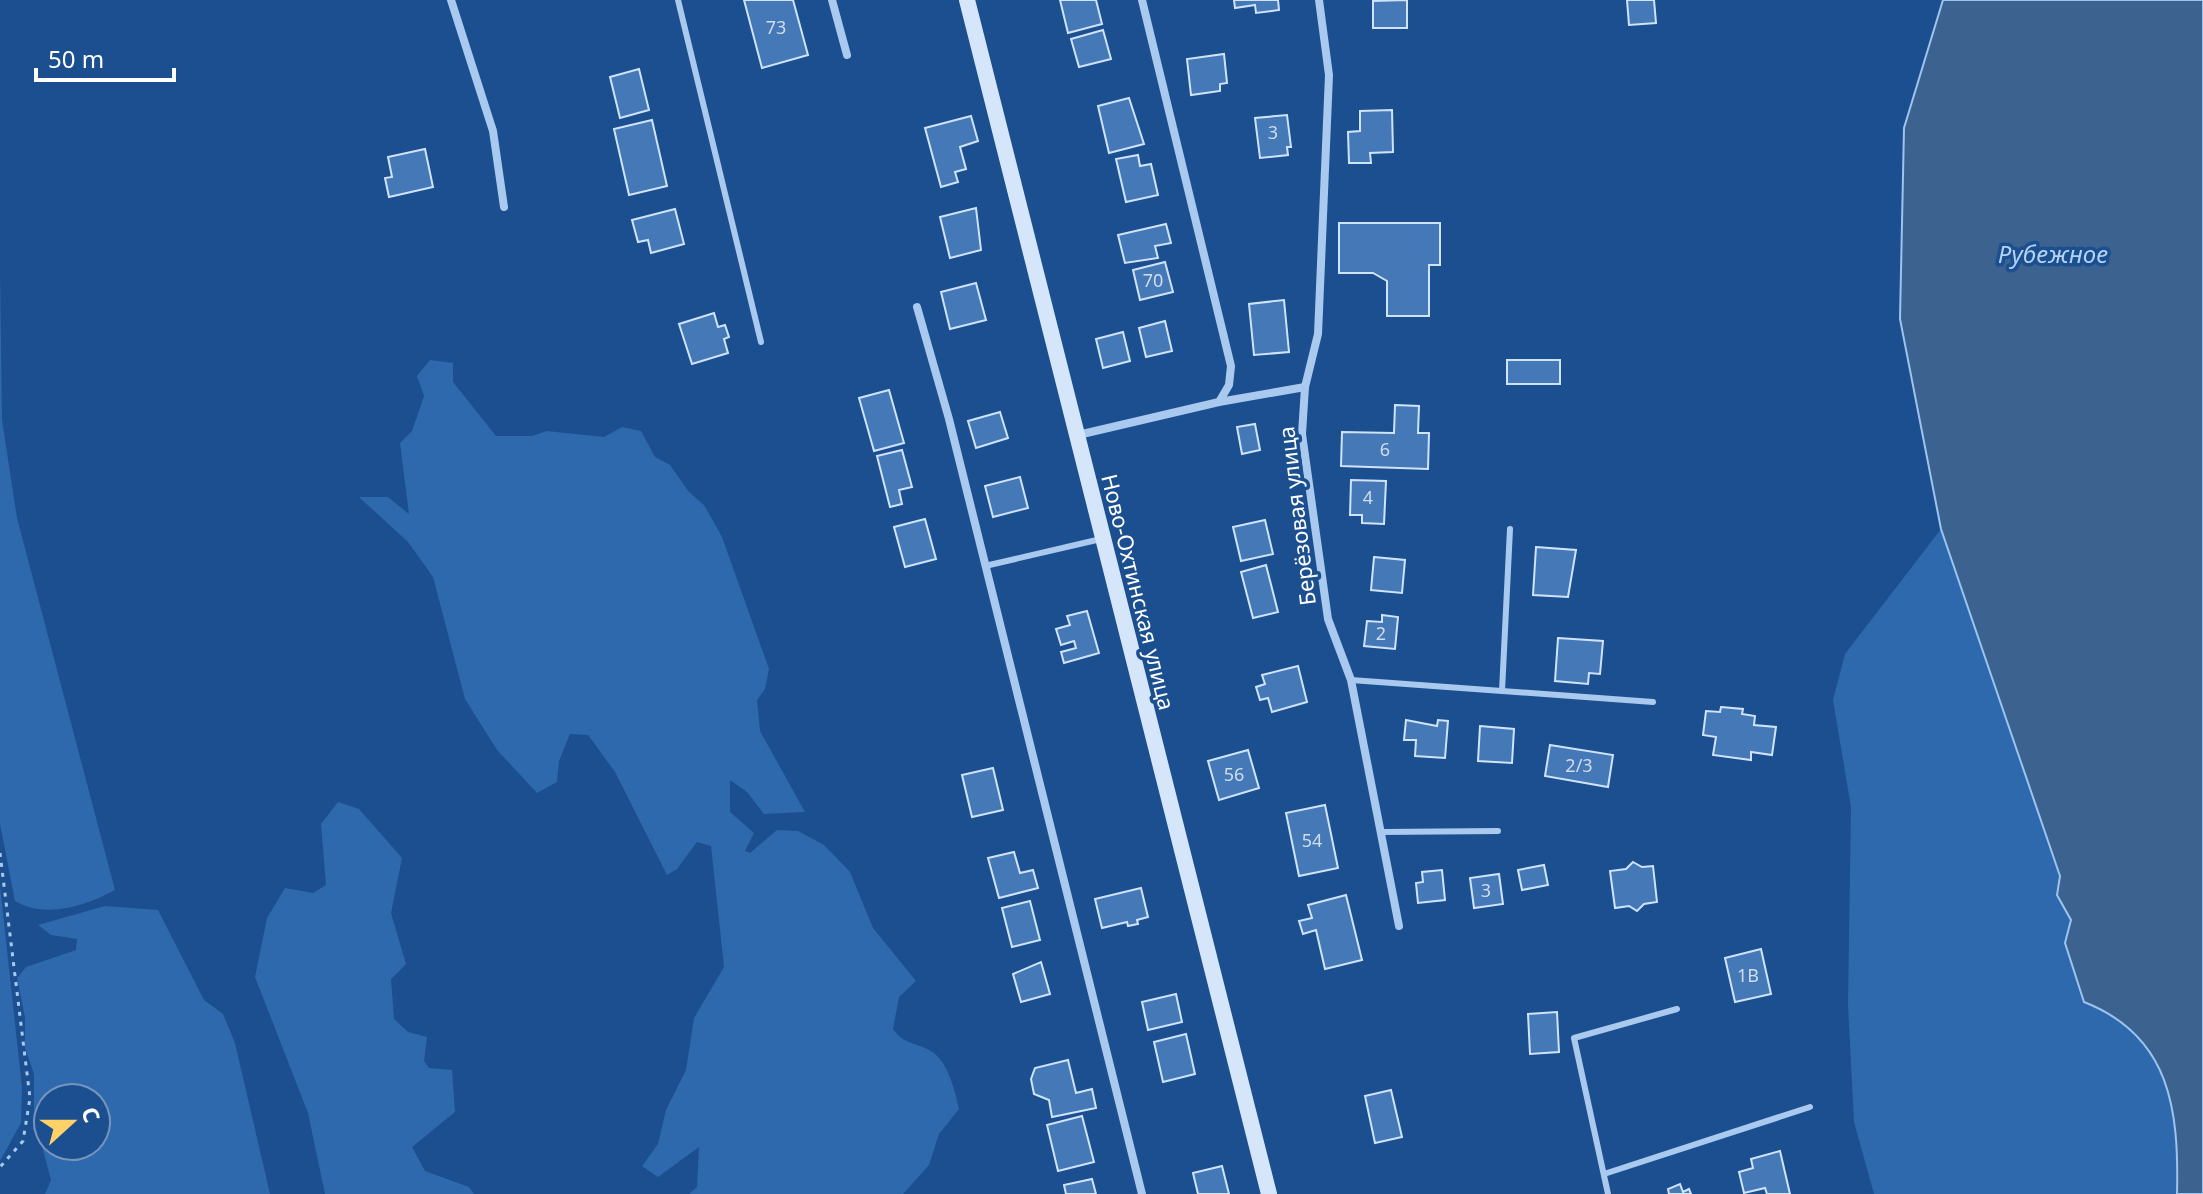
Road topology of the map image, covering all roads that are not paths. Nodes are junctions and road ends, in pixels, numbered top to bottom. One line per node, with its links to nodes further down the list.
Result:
1 (451, 0): 8 (street)
2 (678, 0): 10 (lane)
3 (832, 0): 7 (street)
4 (967, 0): 13 (street, Ново-Охтинская улица)
5 (1142, 0): 12 (street)
6 (1319, 0): 11 (street, Берёзовая улица)
7 (847, 55)
8 (504, 207)
9 (917, 307): 16 (street)
10 (761, 342)
11 (1305, 387): 12 (street); 17 (street, Берёзовая улица)
12 (1219, 402): 13 (street)
13 (1078, 435): 15 (street, Ново-Охтинская улица)
14 (1510, 529): 18 (lane)
15 (1101, 539): 16 (lane); 27 (street, Ново-Охтинская улица)
16 (985, 566): 26 (street)
17 (1351, 680): 18 (lane); 21 (street, Берёзовая улица)
18 (1502, 691): 19 (lane)
19 (1653, 702)
20 (1498, 831): 21 (lane)
21 (1381, 832): 22 (street, Берёзовая улица)
22 (1399, 926)
23 (1677, 1009): 25 (lane)
24 (1810, 1107): 25 (lane)
25 (1604, 1174): 28 (lane)
26 (1142, 1194)
27 (1269, 1194)
28 (1608, 1194)

